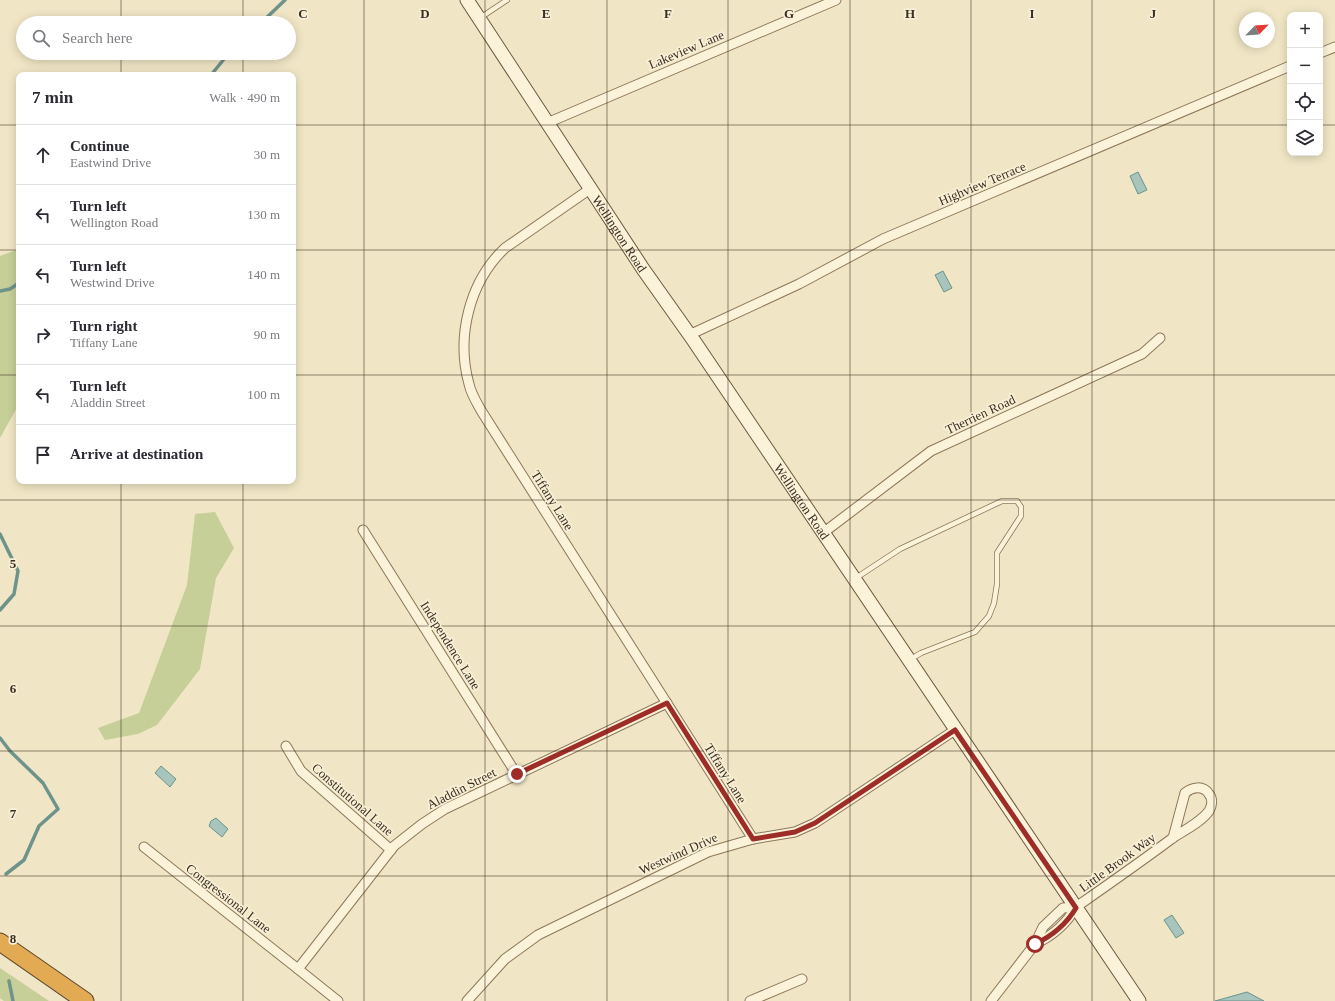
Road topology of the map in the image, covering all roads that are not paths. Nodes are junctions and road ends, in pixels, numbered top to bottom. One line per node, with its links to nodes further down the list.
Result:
1 (467, 0): 4 (main road, Wellington Road)
2 (507, 0): 4 (lane)
3 (836, 0): 8 (street, Lakeview Lane)
4 (479, 19): 8 (main road, Wellington Road)
5 (1335, 47): 6 (street)
6 (1323, 52)
7 (1287, 67): 10 (street, Highview Terrace)
8 (547, 123): 9 (main road, Wellington Road)
9 (590, 189): 10 (main road, Wellington Road); 16 (street, Tiffany Lane)
10 (689, 335): 13 (main road, Wellington Road)
11 (1160, 338): 13 (street, Therrien Road)
12 (363, 530): 19 (street, Independence Lane)
13 (823, 533): 14 (main road, Wellington Road)
14 (854, 579): 15 (main road, Wellington Road); 15 (lane)
15 (909, 661): 17 (main road, Wellington Road)
16 (667, 703): 19 (street, Aladdin Street); 21 (street, Tiffany Lane)
17 (955, 730): 21 (street, Westwind Drive); 24 (main road, Wellington Road)
18 (286, 746): 23 (street, Constitutional Lane)
19 (517, 774): 23 (street, Aladdin Street)
20 (1173, 838): 20 (street, Little Brook Way); 24 (street, Little Brook Way)
21 (753, 839): 30 (street, Westwind Drive)
22 (144, 847): 26 (street, Congressional Lane)
23 (391, 850): 26 (street, Aladdin Street)
24 (1076, 908): 32 (street, Little Brook Way); 33 (main road, Wellington Road)
25 (0, 942): 28 (highway)
26 (298, 969): 29 (street)
27 (802, 978): 31 (street)
28 (85, 1001)
29 (338, 1001)
30 (467, 1001)
31 (750, 1001)
32 (991, 1001)
33 (1139, 1001)

